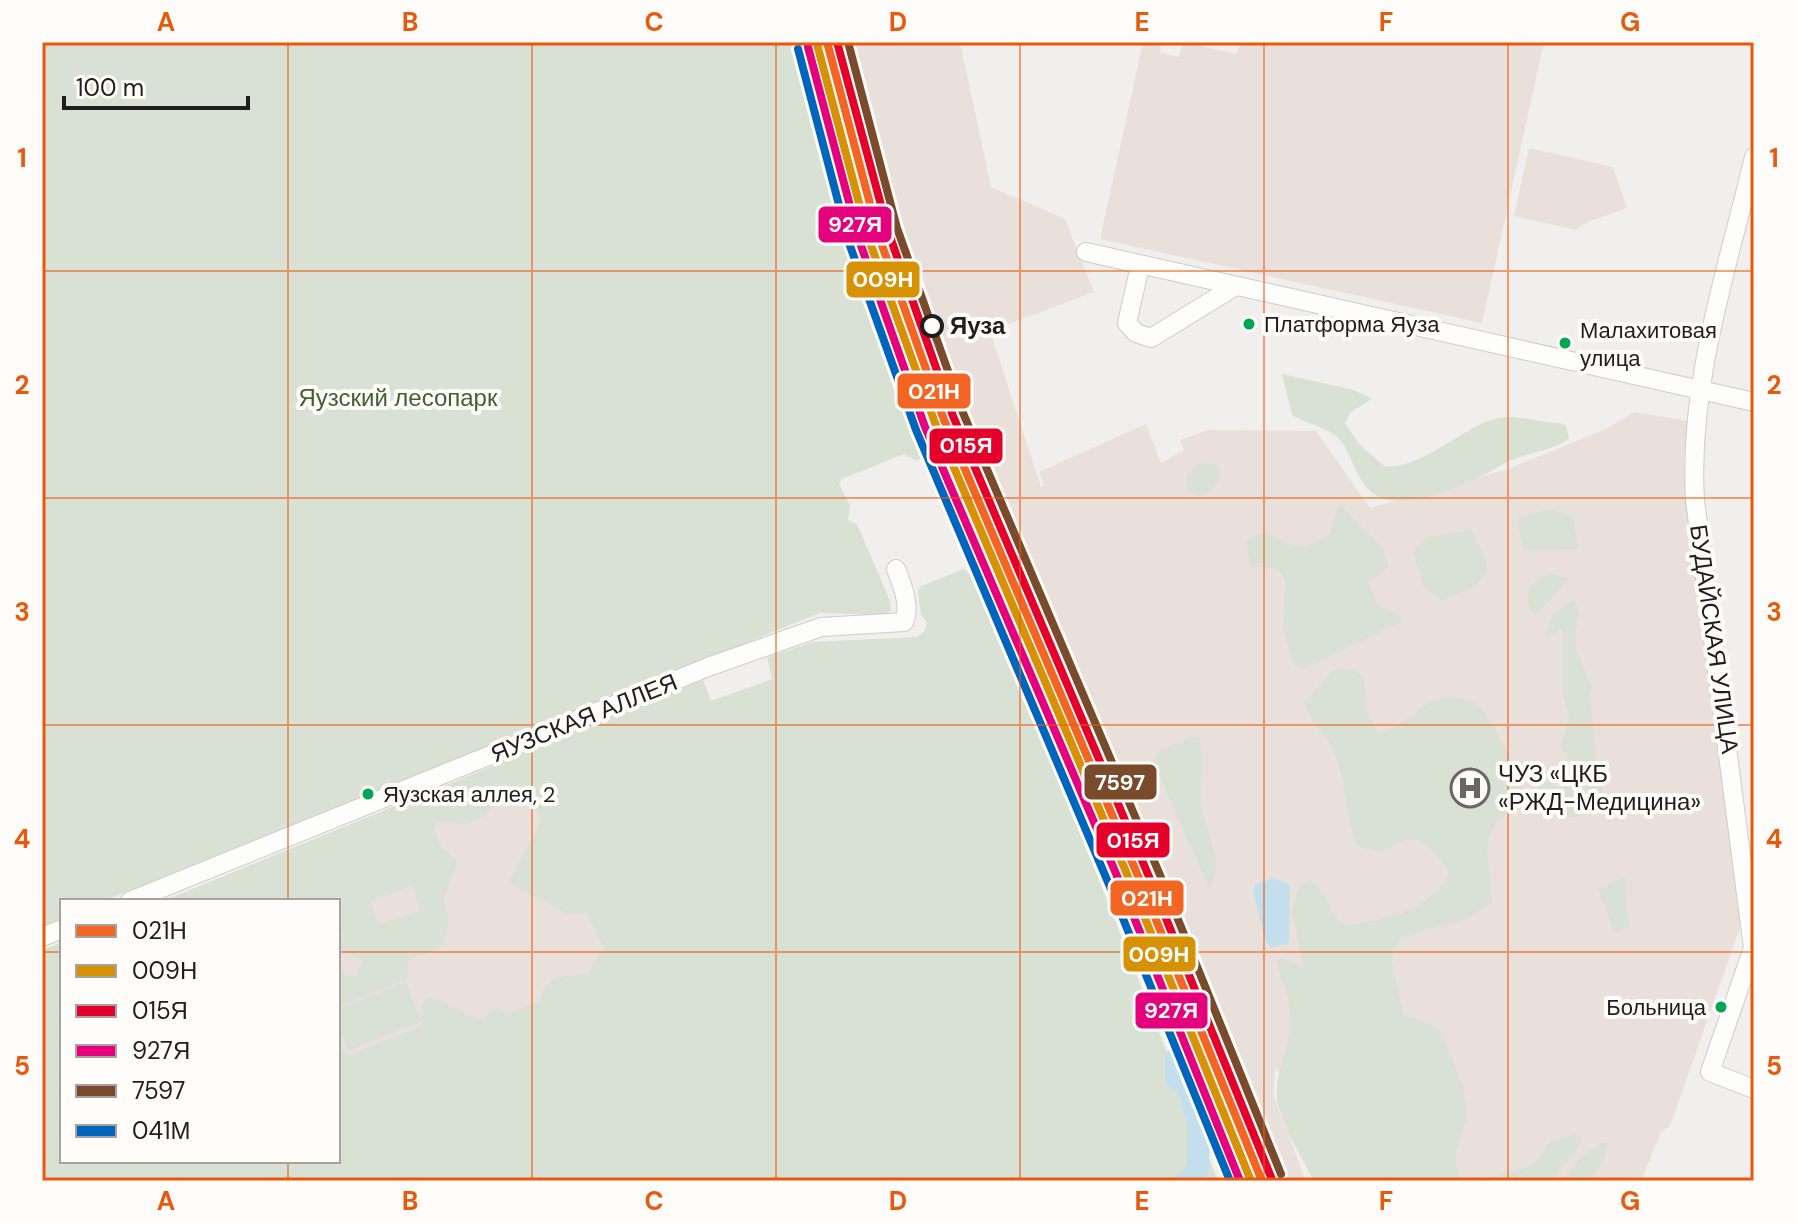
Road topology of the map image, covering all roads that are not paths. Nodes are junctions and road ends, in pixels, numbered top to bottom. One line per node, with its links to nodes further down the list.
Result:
1 (1754, 157): 5 (street, БУДАЙСКАЯ УЛИЦА)
2 (1086, 252): 3 (street)
3 (1140, 266): 4 (street); 4 (street)
4 (1234, 287): 5 (street)
5 (1700, 390): 6 (street); 9 (street, БУДАЙСКАЯ УЛИЦА)
6 (1754, 402)
7 (896, 569): 8 (street, ЯУЗСКАЯ АЛЛЕЯ)
8 (135, 899)
9 (1754, 948): 10 (street, БУДАЙСКАЯ УЛИЦА)
10 (1754, 1089)

